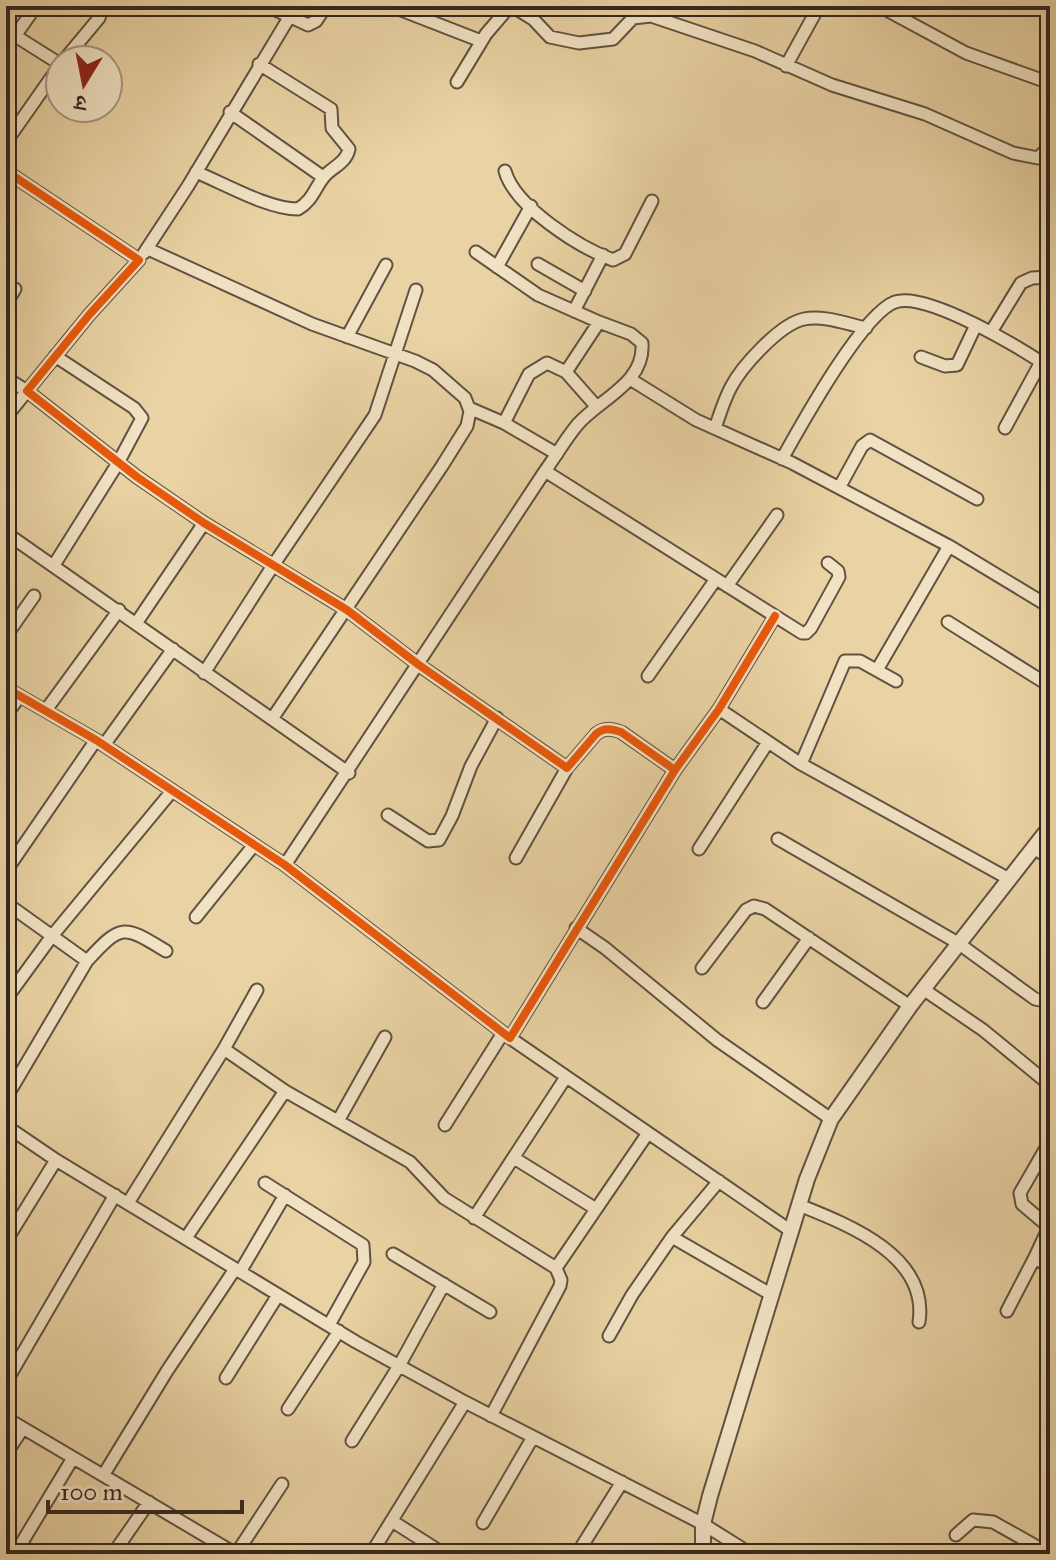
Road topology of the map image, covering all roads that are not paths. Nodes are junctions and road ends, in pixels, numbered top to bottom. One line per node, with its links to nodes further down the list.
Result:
1 (36, 6): 11 (street)
2 (103, 6): 13 (street)
3 (267, 6): 10 (street)
4 (296, 6): 10 (street)
5 (326, 6): 10 (street)
6 (391, 6): 12 (street)
7 (511, 6): 12 (street); 16 (street)
8 (819, 6): 16 (street)
9 (879, 6): 17 (street)
10 (288, 17): 15 (street)
11 (10, 33): 14 (street)
12 (481, 41): 18 (street)
13 (77, 44)
14 (44, 53)
15 (259, 64): 20 (street); 26 (street)
16 (786, 66): 22 (street)
17 (1048, 78)
18 (457, 82)
19 (44, 87): 21 (street)
20 (230, 112): 25 (street); 26 (street)
21 (6, 142)
22 (1050, 146)
23 (6, 171): 32 (street)
24 (505, 171): 28 (street)
25 (196, 172): 26 (street); 29 (street)
26 (323, 177)
27 (652, 201): 31 (street)
28 (531, 206): 31 (street); 35 (street)
29 (148, 249): 32 (street); 46 (street)
30 (476, 252): 35 (street)
31 (603, 255): 39 (street)
32 (139, 260): 48 (street)
33 (538, 264): 39 (street)
34 (386, 265): 46 (street)
35 (497, 267): 41 (street)
36 (1050, 277): 45 (street)
37 (15, 289): 40 (street)
38 (416, 290): 47 (street)
39 (585, 291): 41 (street)
40 (6, 304)
41 (574, 311): 42 (street)
42 (599, 322): 51 (street); 53 (street)
43 (976, 325): 44 (street); 45 (street); 49 (street)
44 (866, 328): 59 (street); 62 (street)
45 (991, 332): 50 (street)
46 (347, 337): 47 (street)
47 (397, 355): 56 (street); 72 (street)
48 (55, 356): 54 (street); 63 (street)
49 (921, 357)
50 (1046, 365): 60 (street)
51 (566, 372): 55 (street); 58 (street)
52 (6, 378): 54 (street)
53 (630, 379): 55 (street); 59 (street)
54 (27, 391): 57 (street); 63 (street)
55 (596, 406): 61 (street)
56 (469, 408): 58 (street); 78 (street)
57 (6, 417)
58 (504, 423): 61 (street)
59 (715, 428): 62 (street)
60 (1005, 428)
61 (557, 454): 64 (street)
62 (782, 459): 65 (street)
63 (118, 463): 68 (street); 73 (street)
64 (545, 471): 74 (street); 84 (street)
65 (839, 488): 66 (street); 70 (street)
66 (977, 499)
67 (777, 515): 74 (street)
68 (204, 523): 72 (street); 80 (street)
69 (6, 533): 73 (street)
70 (949, 546): 76 (street); 85 (street)
71 (828, 563): 79 (street)
72 (274, 564): 78 (street); 86 (street)
73 (54, 565): 77 (street)
74 (721, 582): 79 (street); 87 (street)
75 (34, 596): 82 (street)
76 (1050, 607)
77 (119, 610): 80 (street); 93 (street)
78 (347, 610): 84 (street); 96 (street)
79 (775, 616): 92 (street)
80 (137, 622): 83 (street)
81 (948, 622): 89 (street)
82 (6, 636)
83 (173, 649): 86 (street); 97 (street)
84 (419, 665): 95 (street); 102 (street)
85 (877, 670): 88 (street); 99 (street)
86 (204, 673): 96 (street)
87 (648, 676)
88 (896, 681)
89 (1050, 686)
90 (6, 688): 91 (street)
91 (20, 696): 93 (street); 94 (street)
92 (719, 709): 98 (street); 101 (street)
93 (46, 710): 97 (street)
94 (6, 715)
95 (497, 718): 100 (street); 104 (street)
96 (272, 719): 102 (street)
97 (100, 742): 103 (street); 113 (street)
98 (768, 742): 99 (street); 108 (street)
99 (801, 764): 114 (street)
100 (567, 768): 101 (street); 110 (street)
101 (675, 770): 117 (street)
102 (349, 773): 112 (street)
103 (172, 791): 107 (street); 118 (street)
104 (388, 815)
105 (1050, 827): 109 (street)
106 (778, 839): 120 (street)
107 (254, 845): 112 (street); 116 (street)
108 (699, 849)
109 (1035, 849): 111 (street); 114 (street)
110 (516, 858)
111 (1050, 858)
112 (285, 865): 130 (street)
113 (6, 871)
114 (1009, 879): 120 (street)
115 (6, 903): 118 (street)
116 (196, 917)
117 (576, 928): 130 (street); 137 (street)
118 (52, 936): 122 (street); 126 (street)
119 (809, 938): 123 (street); 127 (street); 129 (street)
120 (958, 943): 124 (street); 128 (street)
121 (166, 951): 122 (street)
122 (87, 961): 136 (street)
123 (702, 968)
124 (923, 989): 129 (street); 134 (street)
125 (257, 990): 132 (street)
126 (6, 999)
127 (763, 1002)
128 (1050, 1002)
129 (910, 1006): 137 (street)
130 (506, 1036): 133 (street); 139 (street)
131 (385, 1037): 138 (street)
132 (224, 1049): 135 (street); 149 (street)
133 (566, 1077): 141 (street); 143 (street)
134 (1050, 1085)
135 (285, 1091): 138 (street); 156 (street)
136 (6, 1098)
137 (831, 1119): 150 (street)
138 (338, 1121): 152 (street)
139 (445, 1125)
140 (6, 1126): 144 (street)
141 (648, 1133): 145 (street); 151 (street)
142 (1050, 1141): 153 (street)
143 (514, 1158): 151 (street); 152 (street)
144 (56, 1160): 147 (street); 157 (street)
145 (719, 1181): 154 (street); 155 (street)
146 (265, 1183): 148 (street)
147 (115, 1195): 149 (street); 173 (street)
148 (285, 1195): 162 (street); 169 (street)
149 (128, 1203): 156 (street)
150 (799, 1205): 154 (street); 168 (street)
151 (596, 1209): 160 (street)
152 (474, 1218): 160 (street)
153 (1050, 1226): 159 (street)
154 (791, 1231): 165 (street)
155 (672, 1237): 165 (street); 170 (street)
156 (186, 1238): 162 (street)
157 (6, 1241)
158 (393, 1254): 163 (street)
159 (1035, 1257): 161 (street); 166 (street)
160 (556, 1268): 176 (street)
161 (1050, 1268)
162 (237, 1271): 164 (street); 183 (street)
163 (444, 1284): 167 (street); 171 (street)
164 (278, 1295): 169 (street); 172 (street)
165 (772, 1295): 189 (street)
166 (1007, 1311)
167 (490, 1312)
168 (919, 1322)
169 (334, 1328): 171 (street); 175 (street)
170 (609, 1336)
171 (399, 1366): 174 (street); 180 (street)
172 (226, 1378)
173 (6, 1382)
174 (465, 1402): 176 (street); 187 (street)
175 (288, 1409)
176 (491, 1416): 179 (street)
177 (6, 1418): 178 (street)
178 (23, 1428): 181 (street); 182 (street)
179 (533, 1437): 184 (street); 188 (street)
180 (352, 1441)
181 (6, 1454)
182 (73, 1458): 183 (street); 191 (street)
183 (104, 1474): 186 (street)
184 (622, 1482): 189 (street); 196 (street)
185 (282, 1484): 193 (street)
186 (149, 1502): 192 (street); 193 (street)
187 (392, 1521): 194 (street); 195 (street)
188 (483, 1523)
189 (703, 1524): 197 (street); 198 (street)
190 (956, 1535): 199 (street)
191 (15, 1554)
192 (113, 1554)
193 (236, 1554)
194 (371, 1554)
195 (444, 1554)
196 (577, 1554)
197 (703, 1554)
198 (751, 1554)
199 (1050, 1554)

